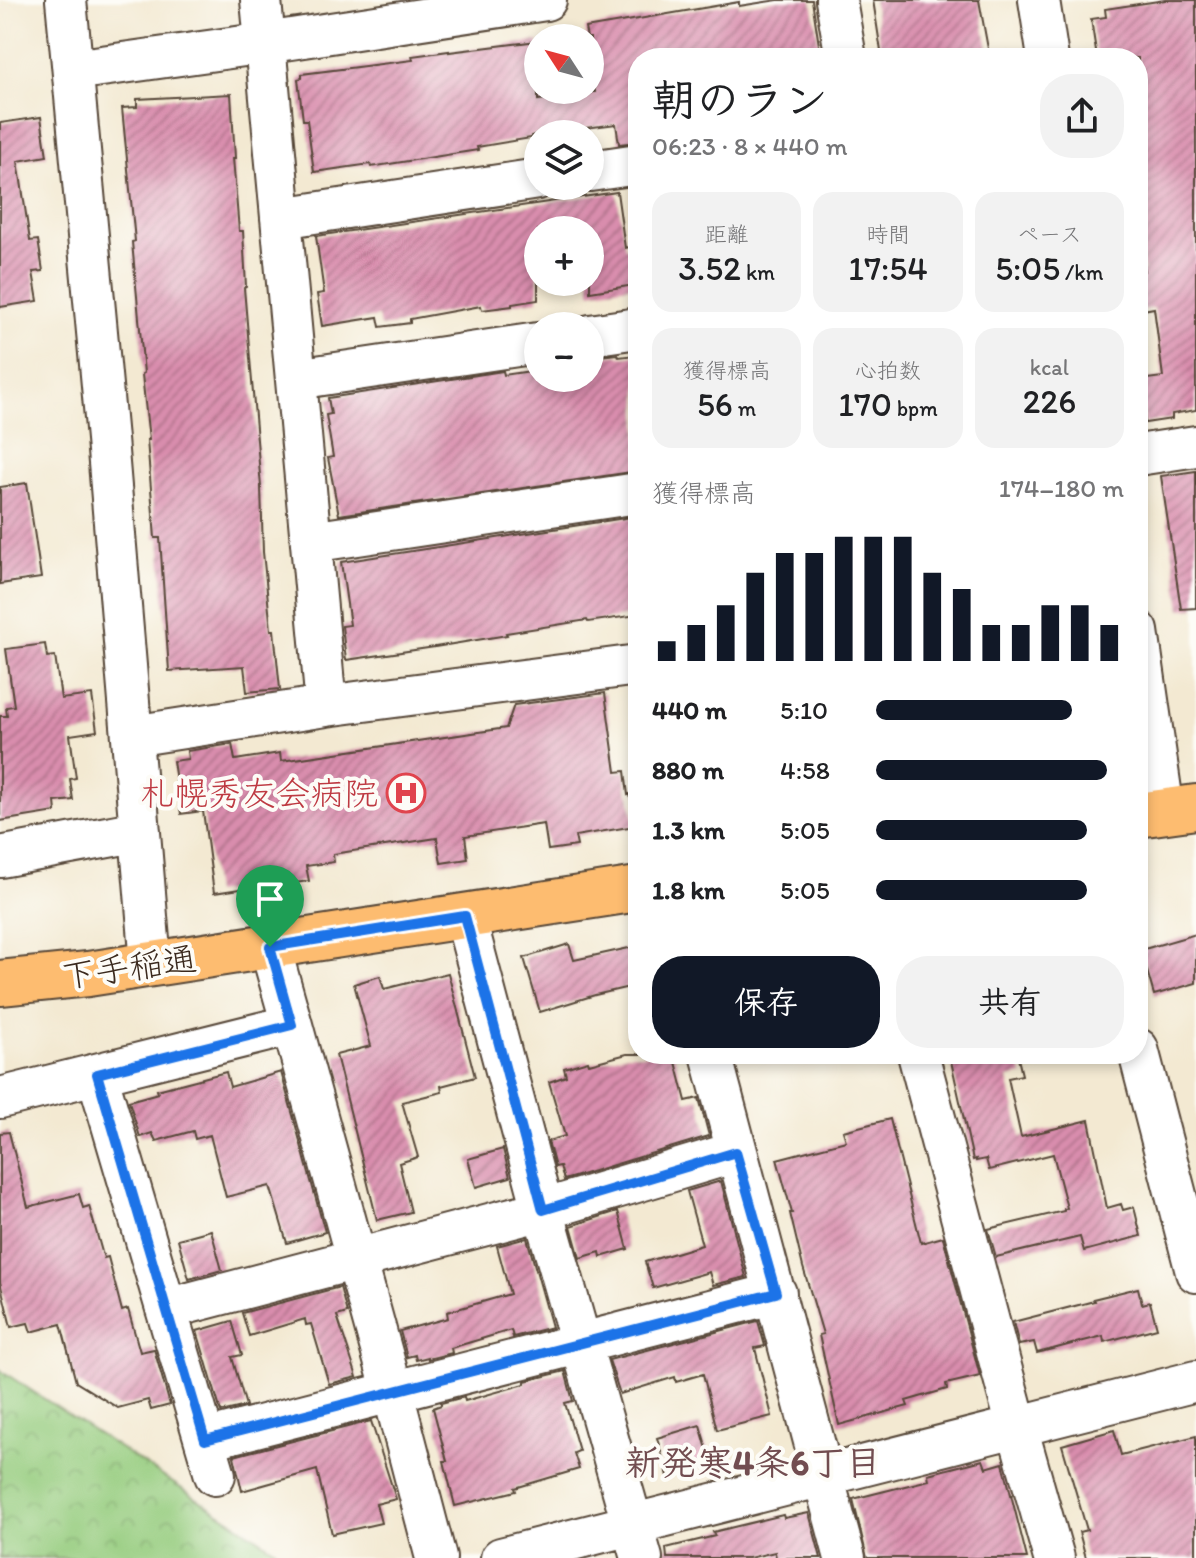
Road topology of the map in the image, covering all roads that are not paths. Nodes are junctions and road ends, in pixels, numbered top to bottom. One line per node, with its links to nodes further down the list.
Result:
1 (66, 0): 9 (street)
2 (261, 0): 6 (street)
3 (546, 0): 6 (street)
4 (836, 0): 7 (street)
5 (1039, 0): 8 (street)
6 (265, 43): 9 (street); 13 (street)
7 (844, 48)
8 (1046, 48)
9 (73, 70): 25 (street)
10 (628, 165): 11 (street)
11 (604, 169)
12 (524, 181): 13 (street)
13 (281, 218): 17 (street)
14 (628, 329): 15 (street)
15 (604, 333)
16 (524, 345): 17 (street)
17 (296, 379): 21 (street)
18 (1196, 446): 19 (street)
19 (1148, 453)
20 (628, 494): 21 (street)
21 (311, 542): 24 (street)
22 (628, 672): 24 (street)
23 (1148, 695): 26 (street)
24 (326, 706): 25 (street)
25 (132, 736): 27 (street)
26 (1166, 811)
27 (140, 831): 28 (street); 32 (street)
28 (0, 857)
29 (628, 891): 30 (main road, 下手稲通)
30 (465, 916): 31 (main road, 下手稲通); 41 (street)
31 (270, 947): 32 (main road, 下手稲通); 34 (street)
32 (151, 964): 33 (main road, 下手稲通)
33 (0, 983)
34 (292, 1025): 38 (street); 42 (street)
35 (714, 1064): 40 (street)
36 (921, 1064): 49 (street)
37 (1142, 1064): 43 (street)
38 (97, 1074): 39 (street); 45 (street)
39 (0, 1098)
40 (736, 1152): 41 (street); 44 (street)
41 (543, 1210): 42 (street); 46 (street)
42 (356, 1259): 45 (street); 48 (street)
43 (1196, 1272)
44 (776, 1293): 46 (street); 50 (street)
45 (166, 1309): 48 (street)
46 (581, 1342): 48 (street); 51 (street)
47 (1196, 1381): 49 (street)
48 (393, 1393): 52 (street)
49 (1017, 1427): 50 (street); 55 (street)
50 (823, 1477): 51 (street); 54 (street)
51 (637, 1541): 53 (street)
52 (436, 1558)
53 (501, 1558)
54 (845, 1558)
55 (1054, 1558)

